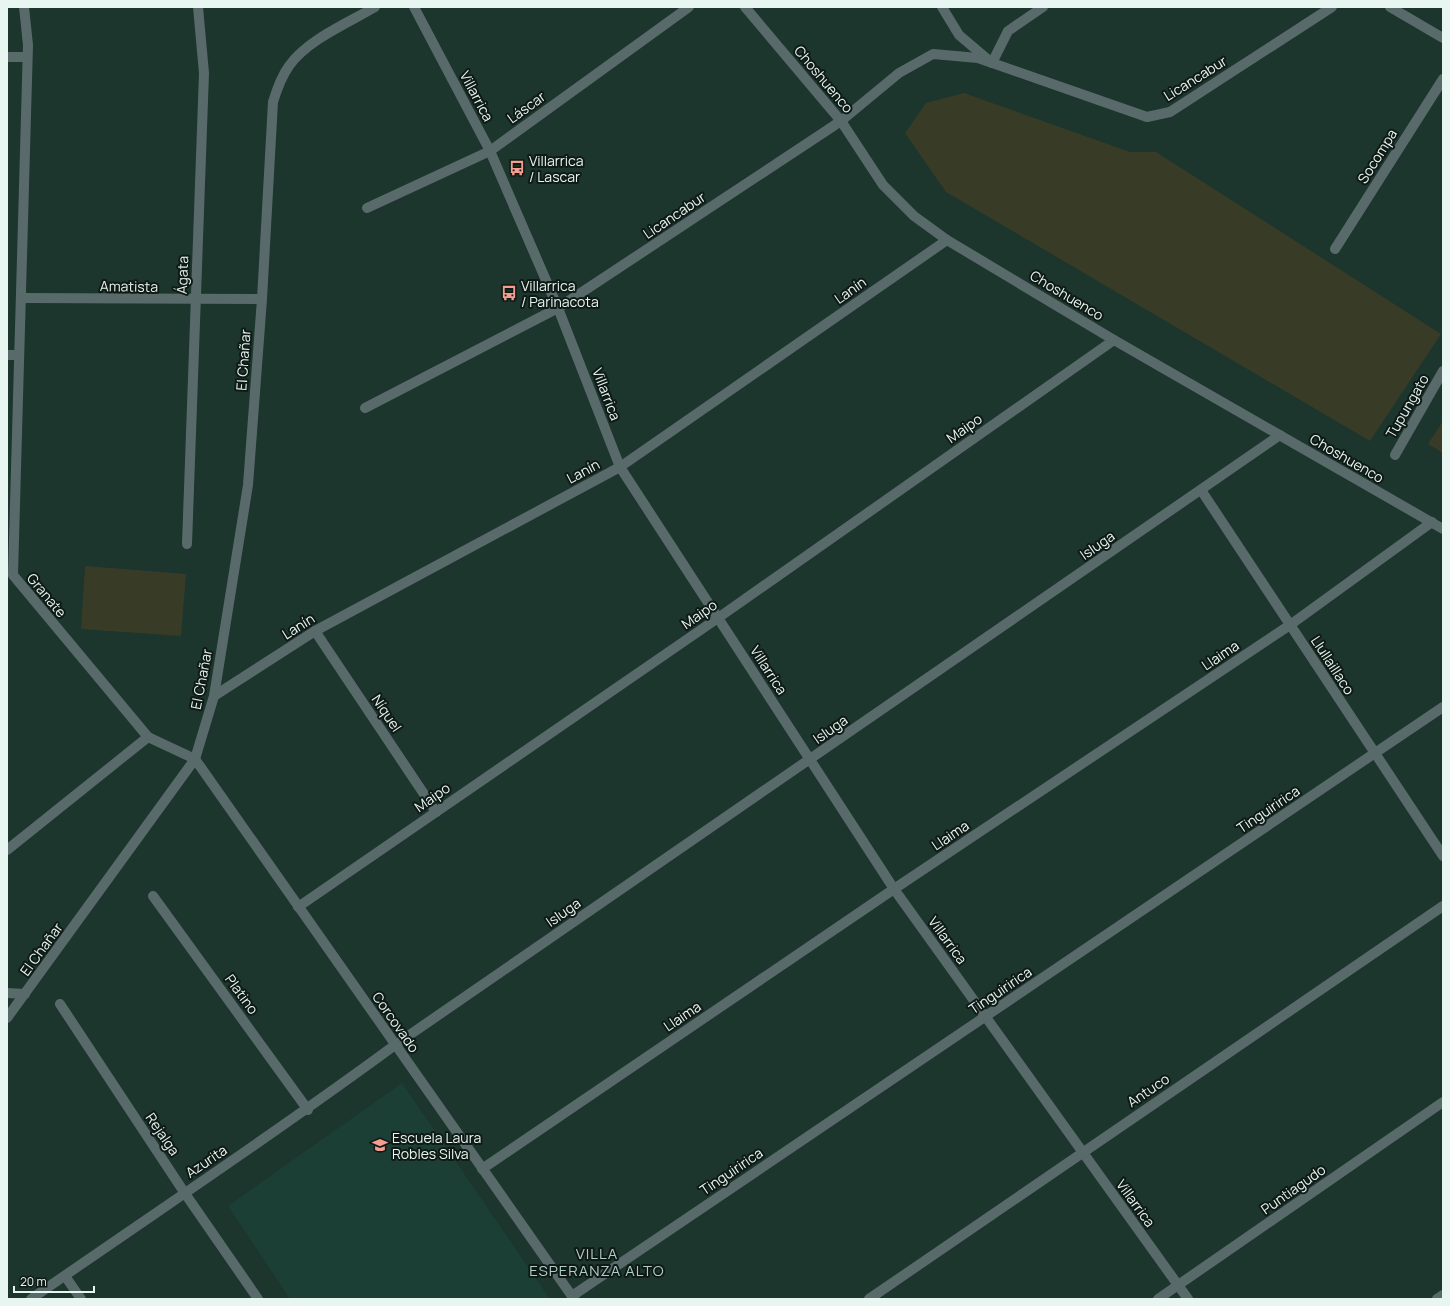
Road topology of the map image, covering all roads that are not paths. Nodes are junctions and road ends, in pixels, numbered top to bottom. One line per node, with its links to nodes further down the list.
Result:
1 (24, 7): 13 (street, Granate)
2 (198, 7): 23 (street, Ágata)
3 (375, 7): 22 (street, El Chañar)
4 (414, 7): 17 (street, Villarrica)
5 (689, 7): 17 (street, Láscar)
6 (745, 7): 16 (street, Choshuenco)
7 (942, 7): 14 (street, Licancabur)
8 (1043, 7): 14 (street)
9 (1332, 7): 14 (street, Licancabur)
10 (1390, 7): 11 (street)
11 (1443, 38)
12 (7, 57): 13 (street)
13 (27, 57): 21 (street, Granate)
14 (992, 63): 16 (street, Licancabur)
15 (1443, 79): 20 (street, Socompa)
16 (841, 121): 19 (street, Choshuenco); 24 (street, Licancabur)
17 (490, 151): 18 (street, Láscar); 24 (street, Villarrica)
18 (368, 208)
19 (947, 240): 25 (street, Choshuenco); 32 (street, Lanín)
20 (1335, 249)
21 (21, 298): 23 (street, Amatista); 27 (street, Granate)
22 (262, 299): 23 (street, Amatista); 41 (street, El Chañar)
23 (196, 300): 36 (street, Ágata)
24 (558, 308): 29 (street, Licancabur); 32 (street, Villarrica)
25 (1114, 340): 30 (street, Choshuenco); 38 (street, Maipo)
26 (7, 355): 27 (street)
27 (19, 355): 37 (street, Granate)
28 (1443, 372): 31 (street, Tupungato)
29 (365, 408)
30 (1280, 435): 33 (street, Isluga); 34 (street, Choshuenco)
31 (1396, 455)
32 (620, 468): 38 (street, Villarrica); 40 (street, Lanín)
33 (1201, 490): 39 (street, Llullaillaco); 46 (street, Isluga)
34 (1432, 522): 35 (street, Choshuenco); 39 (street, Llaima)
35 (1443, 529)
36 (187, 544)
37 (9, 577): 43 (street, Granate)
38 (718, 618): 46 (street, Villarrica); 47 (street, Maipo)
39 (1290, 625): 44 (street, Llullaillaco); 50 (street, Llaima)
40 (315, 631): 41 (street, Lanín); 47 (street, Níquel)
41 (214, 696): 45 (street, El Chañar)
42 (1443, 708): 44 (street, Tinguiririca)
43 (148, 737): 45 (street); 48 (street)
44 (1375, 753): 49 (street, Llullaillaco); 57 (street, Tinguiririca)
45 (195, 759): 53 (street, Corcovado); 55 (street, El Chañar)
46 (810, 759): 50 (street, Villarrica); 59 (street, Isluga)
47 (436, 812): 53 (street, Maipo)
48 (7, 850)
49 (1443, 856)
50 (894, 889): 57 (street, Villarrica); 63 (street, Llaima)
51 (153, 896): 61 (street, Platino)
52 (1443, 906): 62 (street, Antuco)
53 (298, 907): 59 (street, Corcovado)
54 (7, 993): 55 (street)
55 (25, 994): 58 (street, El Chañar)
56 (60, 1004): 64 (street, Rejalga)
57 (986, 1016): 62 (street, Villarrica); 68 (street, Tinguiririca)
58 (7, 1018)
59 (395, 1045): 61 (street, Azurita); 63 (street, Corcovado)
60 (1443, 1102): 66 (street, Puntiagudo)
61 (308, 1110): 64 (street, Azurita)
62 (1082, 1152): 66 (street, Villarrica); 72 (street, Antuco)
63 (482, 1169): 68 (street, Corcovado)
64 (184, 1192): 65 (street, Azurita); 71 (street, Rejalga)
65 (65, 1276): 69 (street, Azurita); 70 (street)
66 (1178, 1286): 73 (street, Puntiagudo); 74 (street, Villarrica)
67 (1443, 1295): 75 (street)
68 (573, 1297)
69 (31, 1299)
70 (81, 1299)
71 (258, 1299)
72 (869, 1299)
73 (1158, 1299)
74 (1188, 1299)
75 (1437, 1299)

